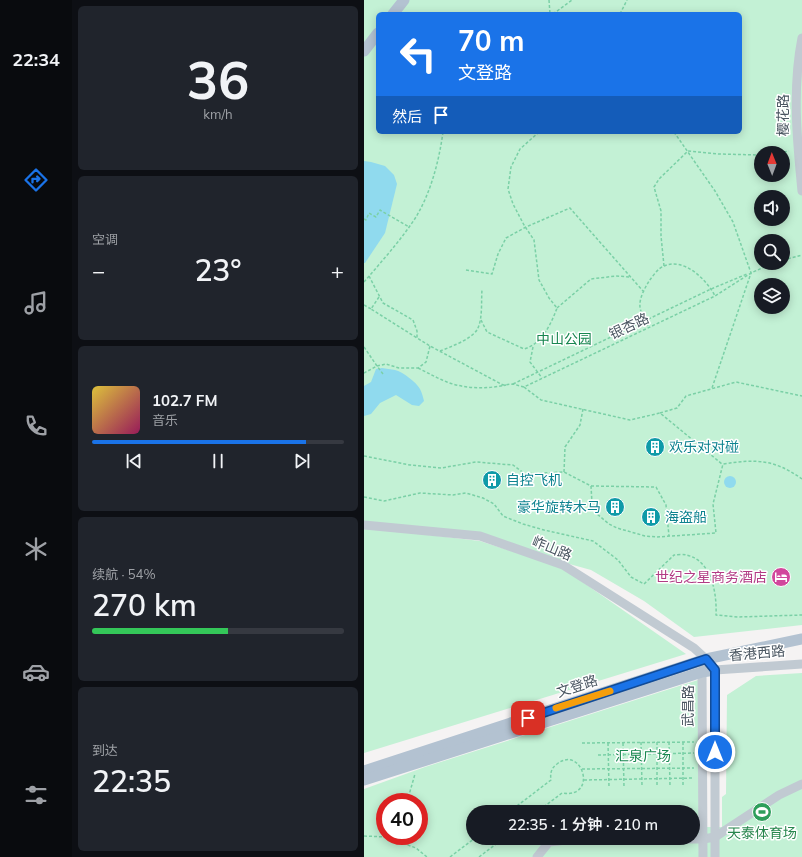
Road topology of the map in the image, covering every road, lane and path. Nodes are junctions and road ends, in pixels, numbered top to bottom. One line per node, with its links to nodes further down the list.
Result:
1 (404, 0): 5 (main road)
2 (549, 0): 6 (path)
3 (572, 0): 7 (path)
4 (627, 0): 8 (path)
5 (395, 12)
6 (550, 12)
7 (556, 12)
8 (621, 12)
9 (376, 36): 11 (main road)
10 (802, 38): 17 (street, 樱花路)
11 (364, 52)
12 (443, 134): 19 (path)
13 (537, 134): 20 (path)
14 (675, 134): 15 (path)
15 (688, 151): 16 (path); 23 (path); 26 (path)
16 (754, 155)
17 (802, 191)
18 (364, 219): 19 (path)
19 (409, 227): 27 (path)
20 (526, 227): 24 (path); 28 (path); 36 (path)
21 (802, 255): 22 (path)
22 (790, 258)
23 (664, 266): 30 (path); 32 (path)
24 (466, 270)
25 (758, 270): 26 (path, 银杏路)
26 (751, 273): 30 (path, 银杏路); 33 (path, 银杏路); 54 (path)
27 (369, 276): 29 (path); 34 (path)
28 (631, 277): 32 (path); 36 (path)
29 (364, 282)
30 (711, 289): 33 (path); 39 (path, 银杏路)
31 (482, 290): 38 (path)
32 (644, 291): 39 (path)
33 (715, 296): 40 (path, 银杏路)
34 (379, 297): 37 (path); 41 (path)
35 (364, 305): 37 (path)
36 (557, 308): 44 (path)
37 (371, 309): 41 (path)
38 (480, 320): 44 (path); 45 (path)
39 (645, 321): 40 (path); 48 (path, 银杏路)
40 (649, 327): 51 (path, 银杏路)
41 (417, 338): 42 (path)
42 (430, 346): 45 (path); 47 (path)
43 (364, 347): 46 (path)
44 (532, 347): 48 (path)
45 (440, 351): 52 (path)
46 (377, 366): 47 (path); 49 (path); 50 (path)
47 (418, 368): 52 (path)
48 (537, 372): 51 (path); 52 (path, 银杏路)
49 (364, 373)
50 (383, 374)
51 (542, 378): 53 (path, 银杏路)
52 (513, 384): 53 (path)
53 (524, 388): 56 (path)
54 (712, 388): 55 (path); 57 (path)
55 (802, 396)
56 (583, 410): 57 (path); 60 (path)
57 (660, 413): 59 (path)
58 (364, 456): 60 (path)
59 (723, 464): 61 (path); 65 (path)
60 (564, 472): 62 (path)
61 (802, 479)
62 (591, 486): 65 (path); 65 (path)
63 (364, 498): 66 (path)
64 (364, 525): 68 (street, 岞山路)
65 (669, 536)
66 (802, 615)
67 (802, 639): 68 (main road, 文登路)
68 (706, 659): 70 (street); 71 (street, 武昌路); 97 (main road, 文登路)
69 (802, 664): 70 (street, 香港西路)
70 (715, 670): 71 (main road, 文登路); 119 (street, 武昌路)
71 (702, 672): 72 (street, 武昌路); 88 (main road, 文登路)
72 (703, 741): 76 (path); 80 (street, 武昌路)
73 (641, 742): 74 (path); 79 (path); 82 (path)
74 (657, 742): 75 (path); 83 (path)
75 (669, 742): 76 (path); 84 (path)
76 (682, 742): 85 (path)
77 (582, 743): 78 (path)
78 (608, 743): 79 (path); 87 (path)
79 (623, 743): 81 (path)
80 (703, 753): 85 (path); 93 (street, 武昌路)
81 (623, 754): 82 (path); 87 (path); 96 (path)
82 (641, 754): 83 (path); 89 (path)
83 (657, 754): 84 (path); 90 (path)
84 (669, 754): 85 (path); 91 (path)
85 (683, 754): 92 (path)
86 (598, 755): 87 (path)
87 (608, 755): 95 (path)
88 (419, 762): 104 (main road, 文登路); 114 (path)
89 (642, 768): 90 (path); 96 (path); 101 (path)
90 (657, 768): 91 (path); 102 (path)
91 (670, 768): 92 (path); 103 (path)
92 (683, 768): 93 (path); 98 (path)
93 (703, 768): 99 (street, 武昌路)
94 (582, 769): 95 (path); 105 (path); 115 (path)
95 (609, 769): 96 (path); 106 (path)
96 (624, 769): 100 (path)
97 (364, 771)
98 (683, 778): 99 (path); 103 (path); 111 (path)
99 (703, 778): 120 (street, 武昌路)
100 (624, 779): 101 (path); 106 (path); 113 (path)
101 (642, 779): 102 (path); 108 (path)
102 (657, 779): 103 (path); 109 (path)
103 (670, 779): 110 (path)
104 (364, 780)
105 (584, 780): 106 (path); 116 (path)
106 (609, 780): 112 (path)
107 (802, 784): 119 (street)
108 (642, 786)
109 (657, 786)
110 (670, 786)
111 (683, 786)
112 (609, 787)
113 (624, 787)
114 (410, 793)
115 (518, 805)
116 (546, 805)
117 (364, 836): 118 (path)
118 (376, 837)
119 (715, 838): 120 (street); 129 (street, 武昌路)
120 (703, 839): 127 (street); 128 (street, 武昌路)
121 (408, 845): 124 (path)
122 (466, 845): 125 (path)
123 (495, 845): 126 (path)
124 (427, 857)
125 (450, 857)
126 (479, 857)
127 (536, 857)
128 (703, 857)
129 (716, 857)

